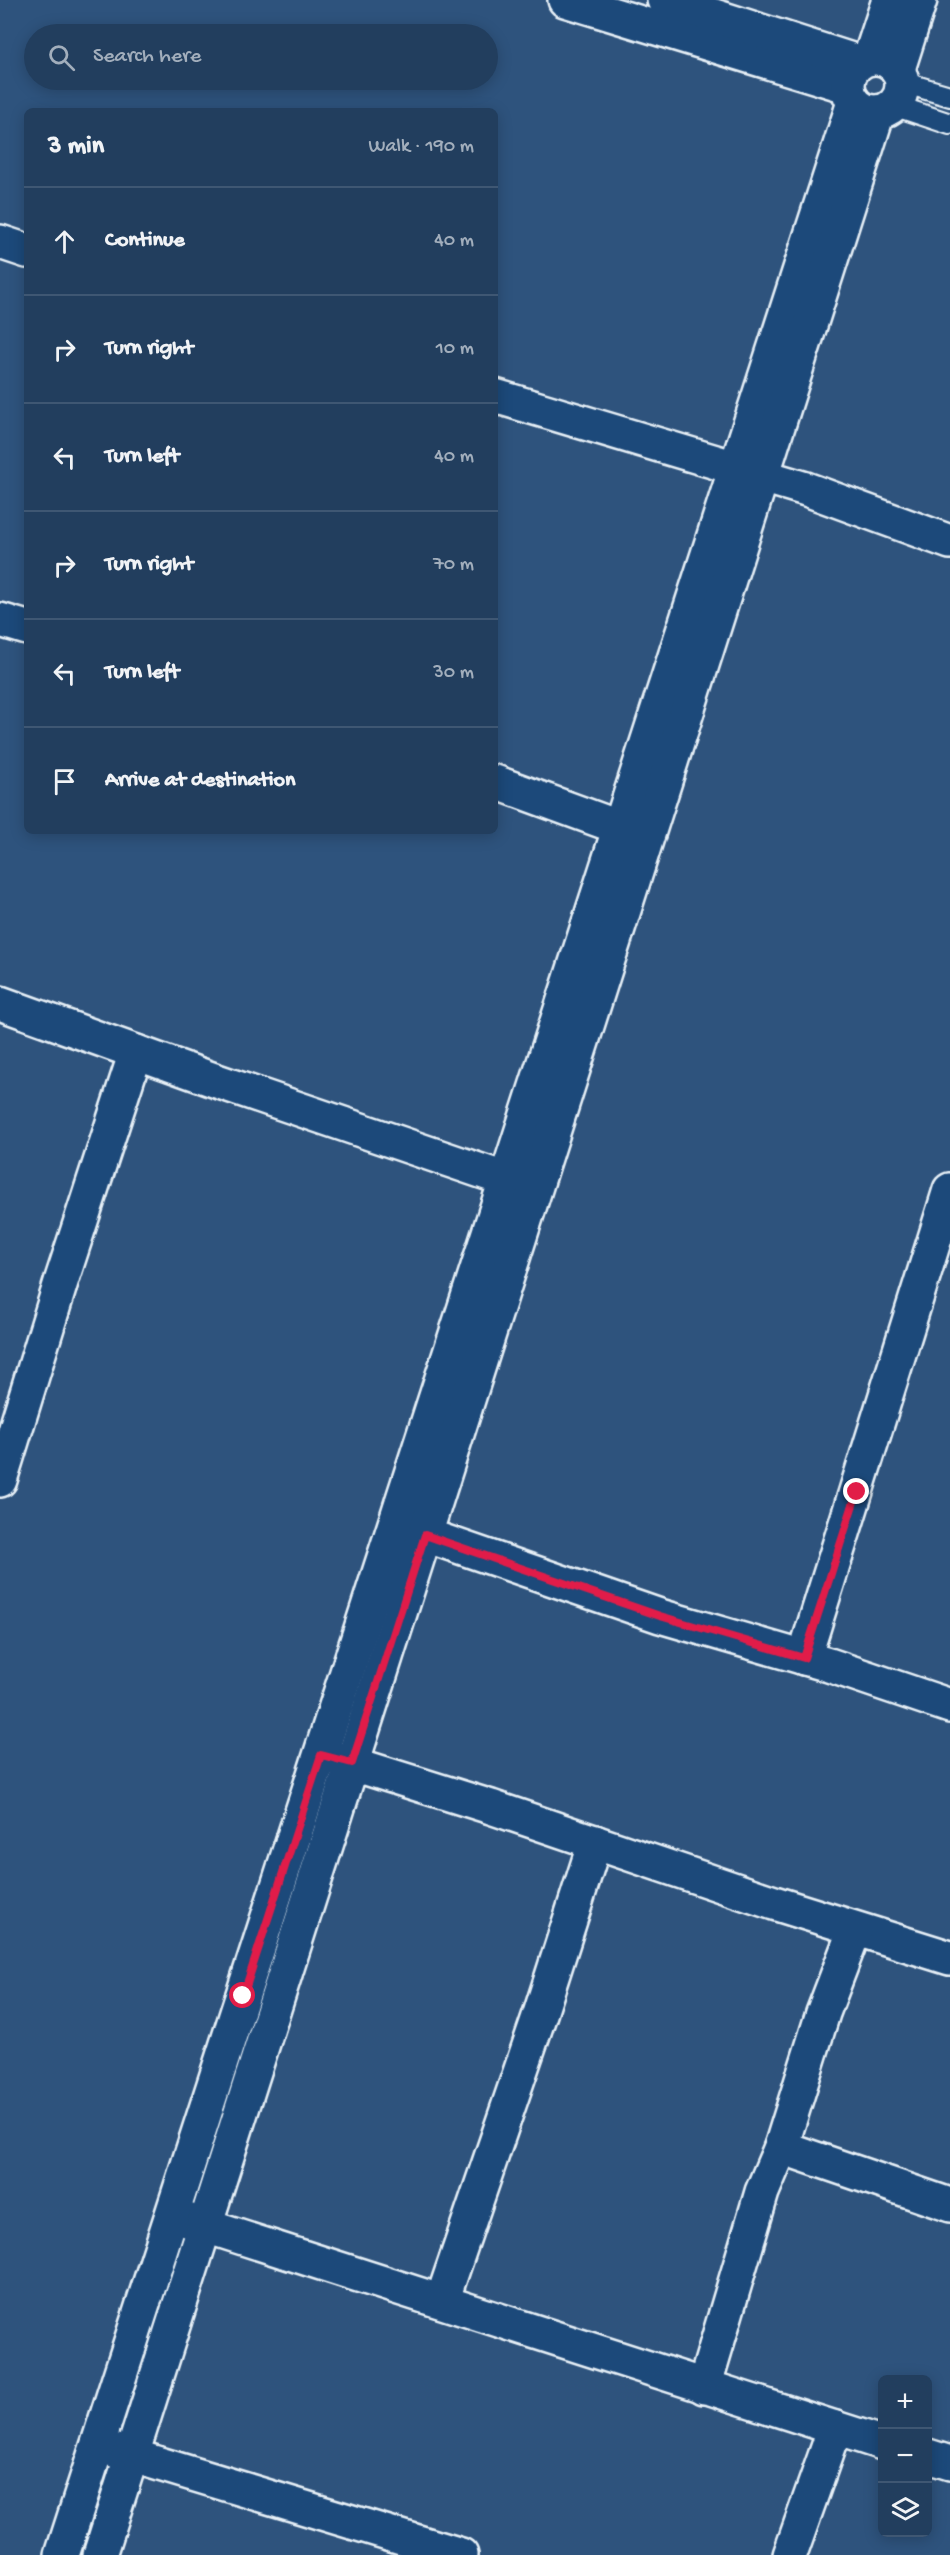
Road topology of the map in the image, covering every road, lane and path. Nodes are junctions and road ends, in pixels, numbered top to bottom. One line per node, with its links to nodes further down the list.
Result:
1 (565, 0): 5 (street)
2 (664, 0): 5 (street)
3 (889, 0): 5 (street)
4 (920, 0): 5 (street)
5 (875, 85): 6 (lane); 7 (lane); 11 (street)
6 (950, 96)
7 (950, 124)
8 (0, 242): 9 (street)
9 (24, 250)
10 (498, 397): 11 (street)
11 (749, 472): 12 (street); 16 (street)
12 (950, 542)
13 (0, 620): 14 (street)
14 (24, 627)
15 (498, 783): 16 (street)
16 (633, 832): 19 (street)
17 (0, 1003): 18 (street)
18 (136, 1052): 19 (street); 21 (street)
19 (521, 1184): 22 (street)
20 (950, 1190): 23 (street)
21 (0, 1480)
22 (410, 1530): 23 (street); 25 (street); 26 (street)
23 (804, 1658): 24 (street)
24 (950, 1706)
25 (321, 1755): 26 (street); 32 (street)
26 (352, 1763): 27 (street); 33 (street)
27 (595, 1842): 28 (street); 34 (street)
28 (855, 1929): 29 (street); 30 (street)
29 (950, 1958)
30 (781, 2148): 31 (street); 35 (street)
31 (950, 2205)
32 (172, 2215): 33 (street); 38 (street)
33 (205, 2225): 34 (street); 39 (street)
34 (442, 2301): 35 (street)
35 (704, 2387): 36 (street)
36 (835, 2428): 37 (street); 45 (street)
37 (878, 2442)
38 (98, 2445): 39 (street); 42 (street)
39 (132, 2456): 43 (street); 44 (street)
40 (932, 2458): 41 (street)
41 (950, 2463)
42 (62, 2555)
43 (100, 2555)
44 (461, 2555)
45 (790, 2555)

